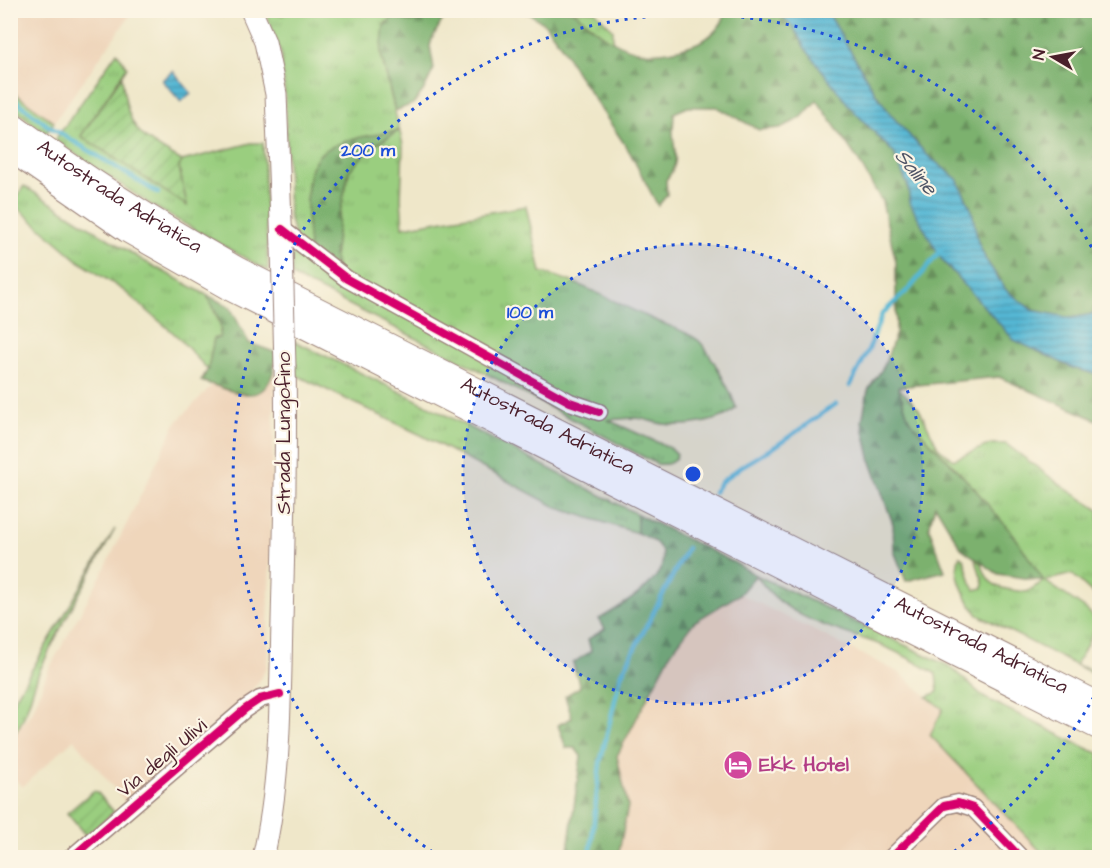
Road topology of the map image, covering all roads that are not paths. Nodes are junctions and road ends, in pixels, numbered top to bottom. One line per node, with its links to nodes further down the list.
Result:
1 (251, 10): 4 (main road, Strada Lungofino)
2 (10, 123): 6 (highway, Autostrada Adriatica)
3 (10, 150): 6 (highway, Autostrada Adriatica)
4 (282, 238): 5 (street); 8 (main road, Strada Lungofino, bridge)
5 (599, 412)
6 (645, 488): 7 (highway, Autostrada Adriatica)
7 (769, 550): 9 (highway, Autostrada Adriatica); 10 (highway, Autostrada Adriatica)
8 (280, 694): 11 (street, Via degli Ulivi); 12 (main road, Strada Lungofino)
9 (1100, 705)
10 (1100, 728)
11 (71, 858)
12 (263, 858)
13 (891, 858): 14 (street)
14 (1022, 858)

